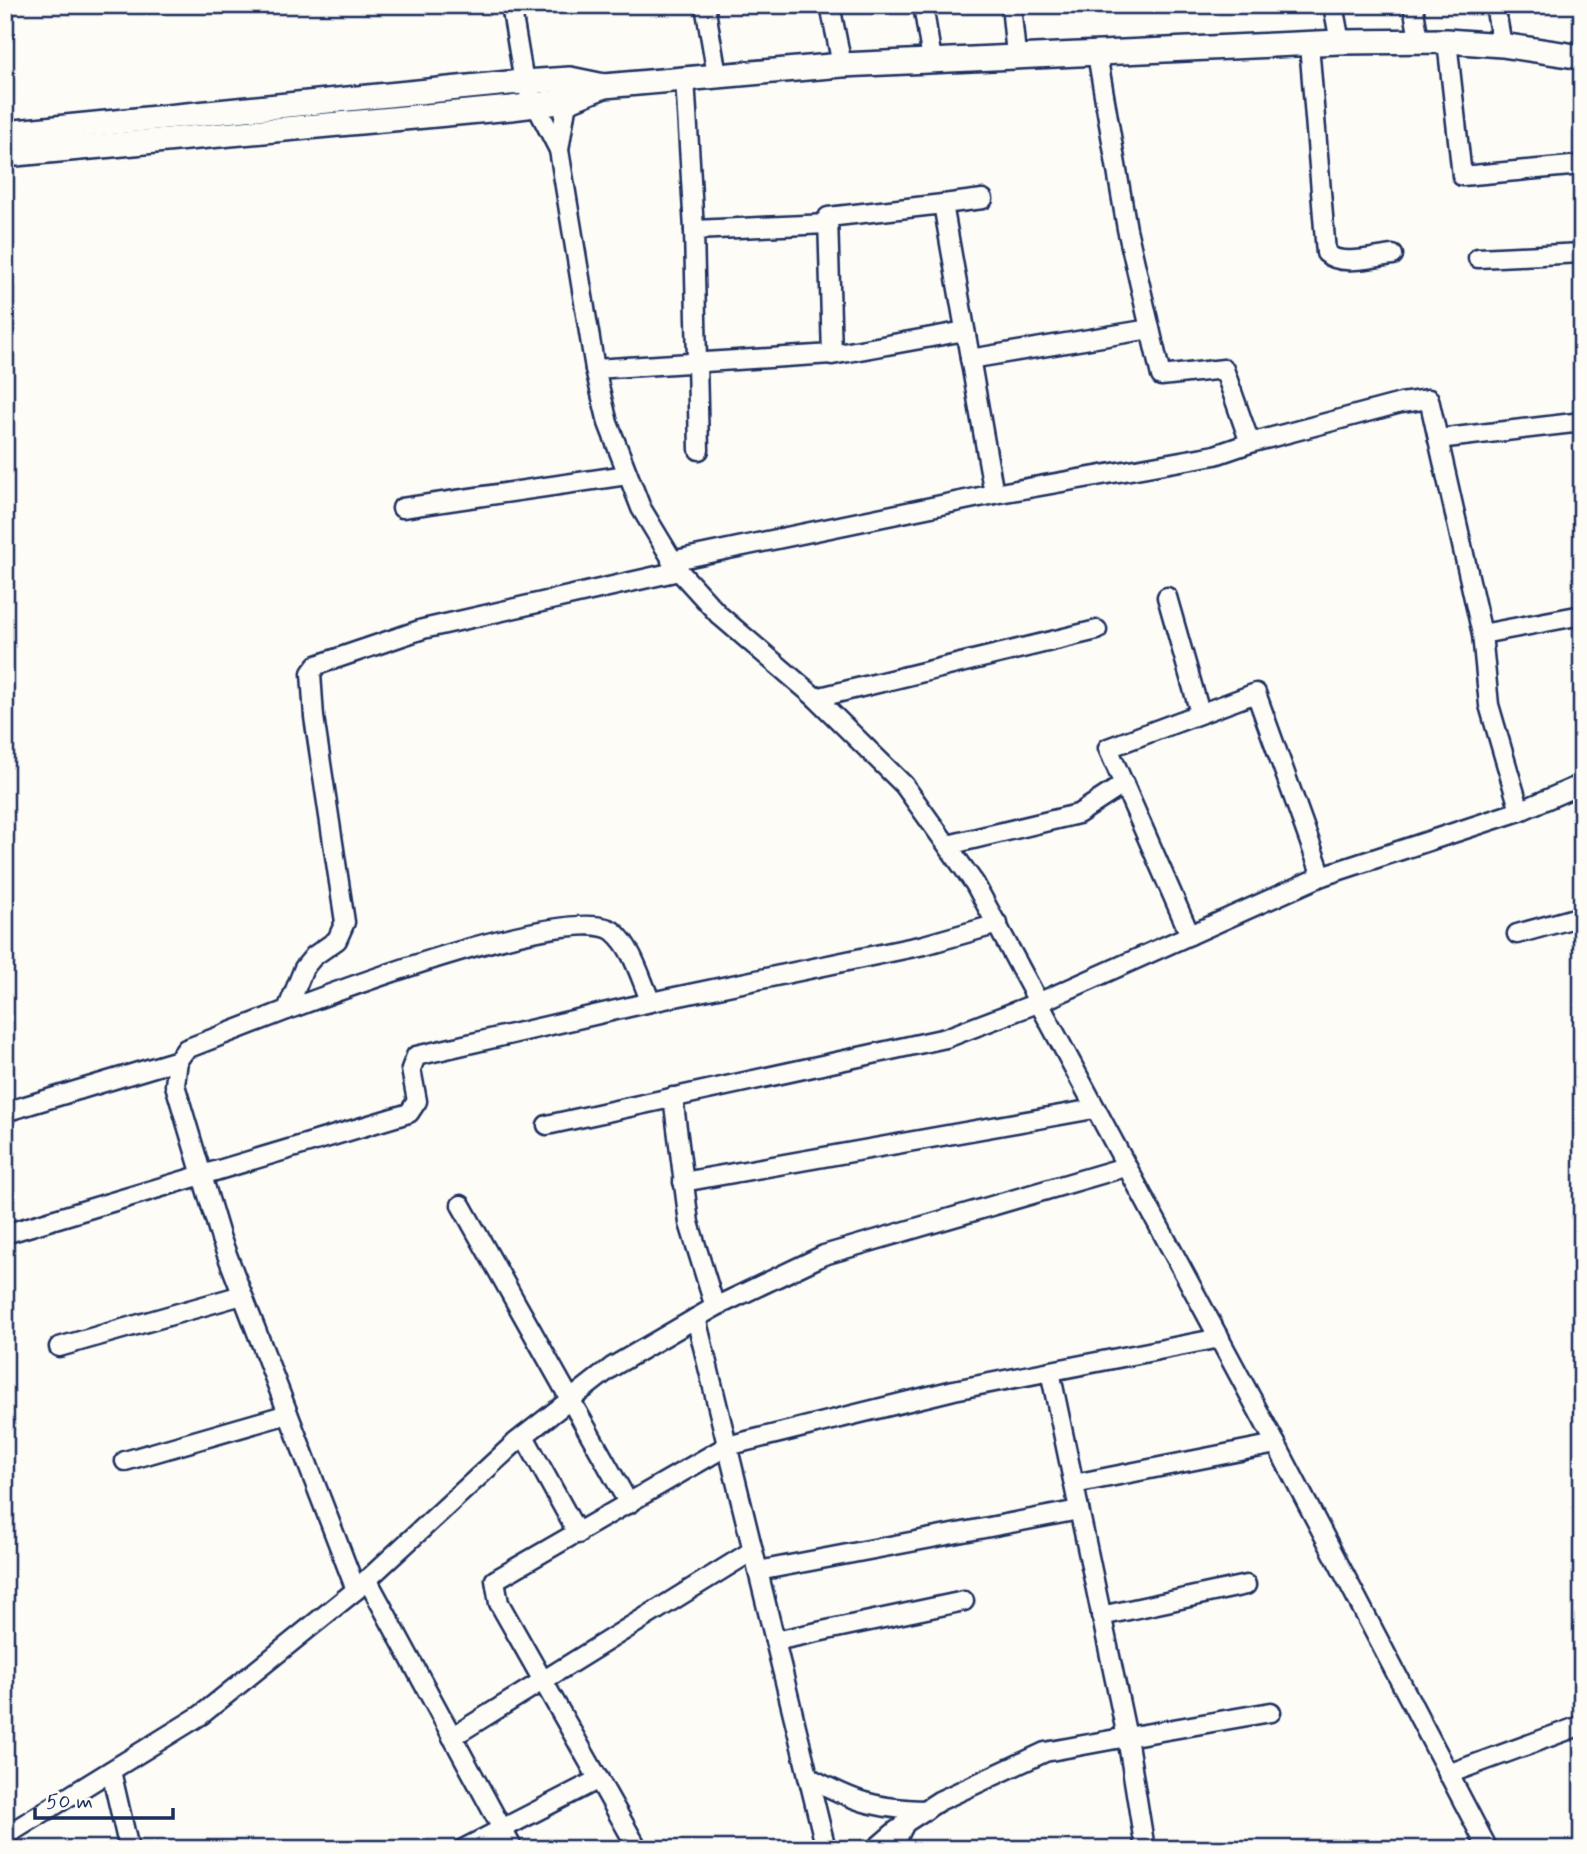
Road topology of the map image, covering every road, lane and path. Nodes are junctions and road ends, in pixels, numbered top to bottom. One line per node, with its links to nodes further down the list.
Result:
1 (511, 5): 21 (street)
2 (705, 5): 19 (street)
3 (830, 5): 18 (street)
4 (923, 5): 17 (street)
5 (1011, 5): 15 (street)
6 (1333, 5): 11 (street)
7 (1413, 5): 9 (street)
8 (1495, 5): 13 (street)
9 (1419, 40): 10 (main road); 11 (main road)
10 (1447, 41): 13 (main road); 27 (street)
11 (1340, 43): 12 (main road)
12 (1308, 44): 14 (main road); 33 (street)
13 (1502, 45): 16 (main road)
14 (1097, 54): 15 (main road); 35 (street)
15 (1016, 55): 17 (main road)
16 (1582, 57)
17 (932, 60): 18 (main road)
18 (842, 65): 19 (main road)
19 (718, 75): 20 (main road)
20 (685, 78): 22 (main road); 31 (street)
21 (524, 82): 22 (main road); 23 (street); 24 (main road)
22 (569, 90): 23 (main road); 25 (street)
23 (536, 104): 25 (street); 26 (main road)
24 (5, 133)
25 (559, 149): 40 (street)
26 (5, 155)
27 (1582, 165)
28 (983, 199): 29 (street)
29 (943, 204): 30 (street); 36 (street)
30 (828, 225): 31 (street); 37 (street)
31 (694, 230): 39 (street)
32 (1582, 253): 34 (street)
33 (1393, 255)
34 (1478, 258)
35 (1150, 329): 38 (street); 43 (street)
36 (965, 331): 37 (street); 38 (street)
37 (832, 354): 39 (street)
38 (970, 359): 46 (street)
39 (697, 365): 40 (street); 44 (street)
40 (595, 369): 45 (street)
41 (1582, 422): 42 (street)
42 (1438, 439): 43 (street); 52 (street)
43 (1250, 443): 46 (street)
44 (699, 450)
45 (627, 475): 47 (street); 48 (street)
46 (994, 494): 48 (street)
47 (402, 508)
48 (675, 566): 53 (street); 66 (street)
49 (1167, 597): 54 (street)
50 (1582, 615): 52 (street)
51 (1097, 630): 53 (street)
52 (1482, 634): 57 (street)
53 (816, 698): 58 (street)
54 (1200, 713): 55 (street); 59 (street)
55 (1124, 783): 58 (street); 63 (street)
56 (1582, 784): 57 (street)
57 (1520, 811): 59 (street)
58 (948, 845): 61 (street)
59 (1322, 876): 63 (street)
60 (1582, 916): 62 (street)
61 (998, 924): 64 (street); 65 (street)
62 (1517, 934)
63 (1190, 935): 65 (street)
64 (651, 1002): 66 (street); 73 (street)
65 (1040, 1002): 68 (street); 69 (street)
66 (287, 1010): 67 (street)
67 (178, 1060): 70 (street); 73 (street)
68 (673, 1097): 71 (street); 74 (street)
69 (1094, 1109): 72 (street); 74 (street)
70 (5, 1112)
71 (547, 1125)
72 (1125, 1167): 78 (street); 80 (street)
73 (201, 1175): 76 (street); 77 (street)
74 (683, 1182): 78 (street)
75 (461, 1205): 83 (street)
76 (5, 1234)
77 (242, 1295): 81 (street); 84 (street)
78 (715, 1307): 79 (street)
79 (696, 1318): 83 (street); 87 (street)
80 (1220, 1338): 82 (street); 86 (street)
81 (59, 1347)
82 (1049, 1371): 87 (street); 89 (street)
83 (571, 1399): 85 (street); 90 (street)
84 (288, 1414): 88 (street); 95 (street)
85 (524, 1436): 92 (street); 95 (street)
86 (1276, 1444): 89 (street); 106 (street)
87 (727, 1446): 90 (street); 93 (street)
88 (125, 1461)
89 (1074, 1485): 91 (street)
90 (629, 1504): 92 (street)
91 (1079, 1510): 94 (street); 98 (street)
92 (578, 1534): 100 (street)
93 (752, 1551): 94 (street); 100 (street)
94 (758, 1571): 99 (street)
95 (362, 1585): 103 (street); 105 (street)
96 (1246, 1585): 98 (street)
97 (964, 1601): 99 (street)
98 (1101, 1616): 104 (street)
99 (775, 1641): 107 (street)
100 (543, 1681): 103 (street); 108 (street)
101 (1271, 1712): 104 (street)
102 (1582, 1725): 106 (street)
103 (452, 1737): 111 (street)
104 (1127, 1737): 109 (street); 120 (street)
105 (111, 1771): 112 (street); 113 (street)
106 (1448, 1774): 121 (street)
107 (808, 1777): 109 (street); 117 (street)
108 (599, 1779): 111 (street); 116 (street)
109 (926, 1810): 110 (street)
110 (905, 1824): 118 (street); 119 (street)
111 (503, 1830): 114 (street); 115 (street)
112 (5, 1836)
113 (129, 1849)
114 (463, 1849)
115 (513, 1849)
116 (638, 1849)
117 (826, 1849)
118 (875, 1849)
119 (892, 1849)
120 (1145, 1849)
121 (1488, 1849)

